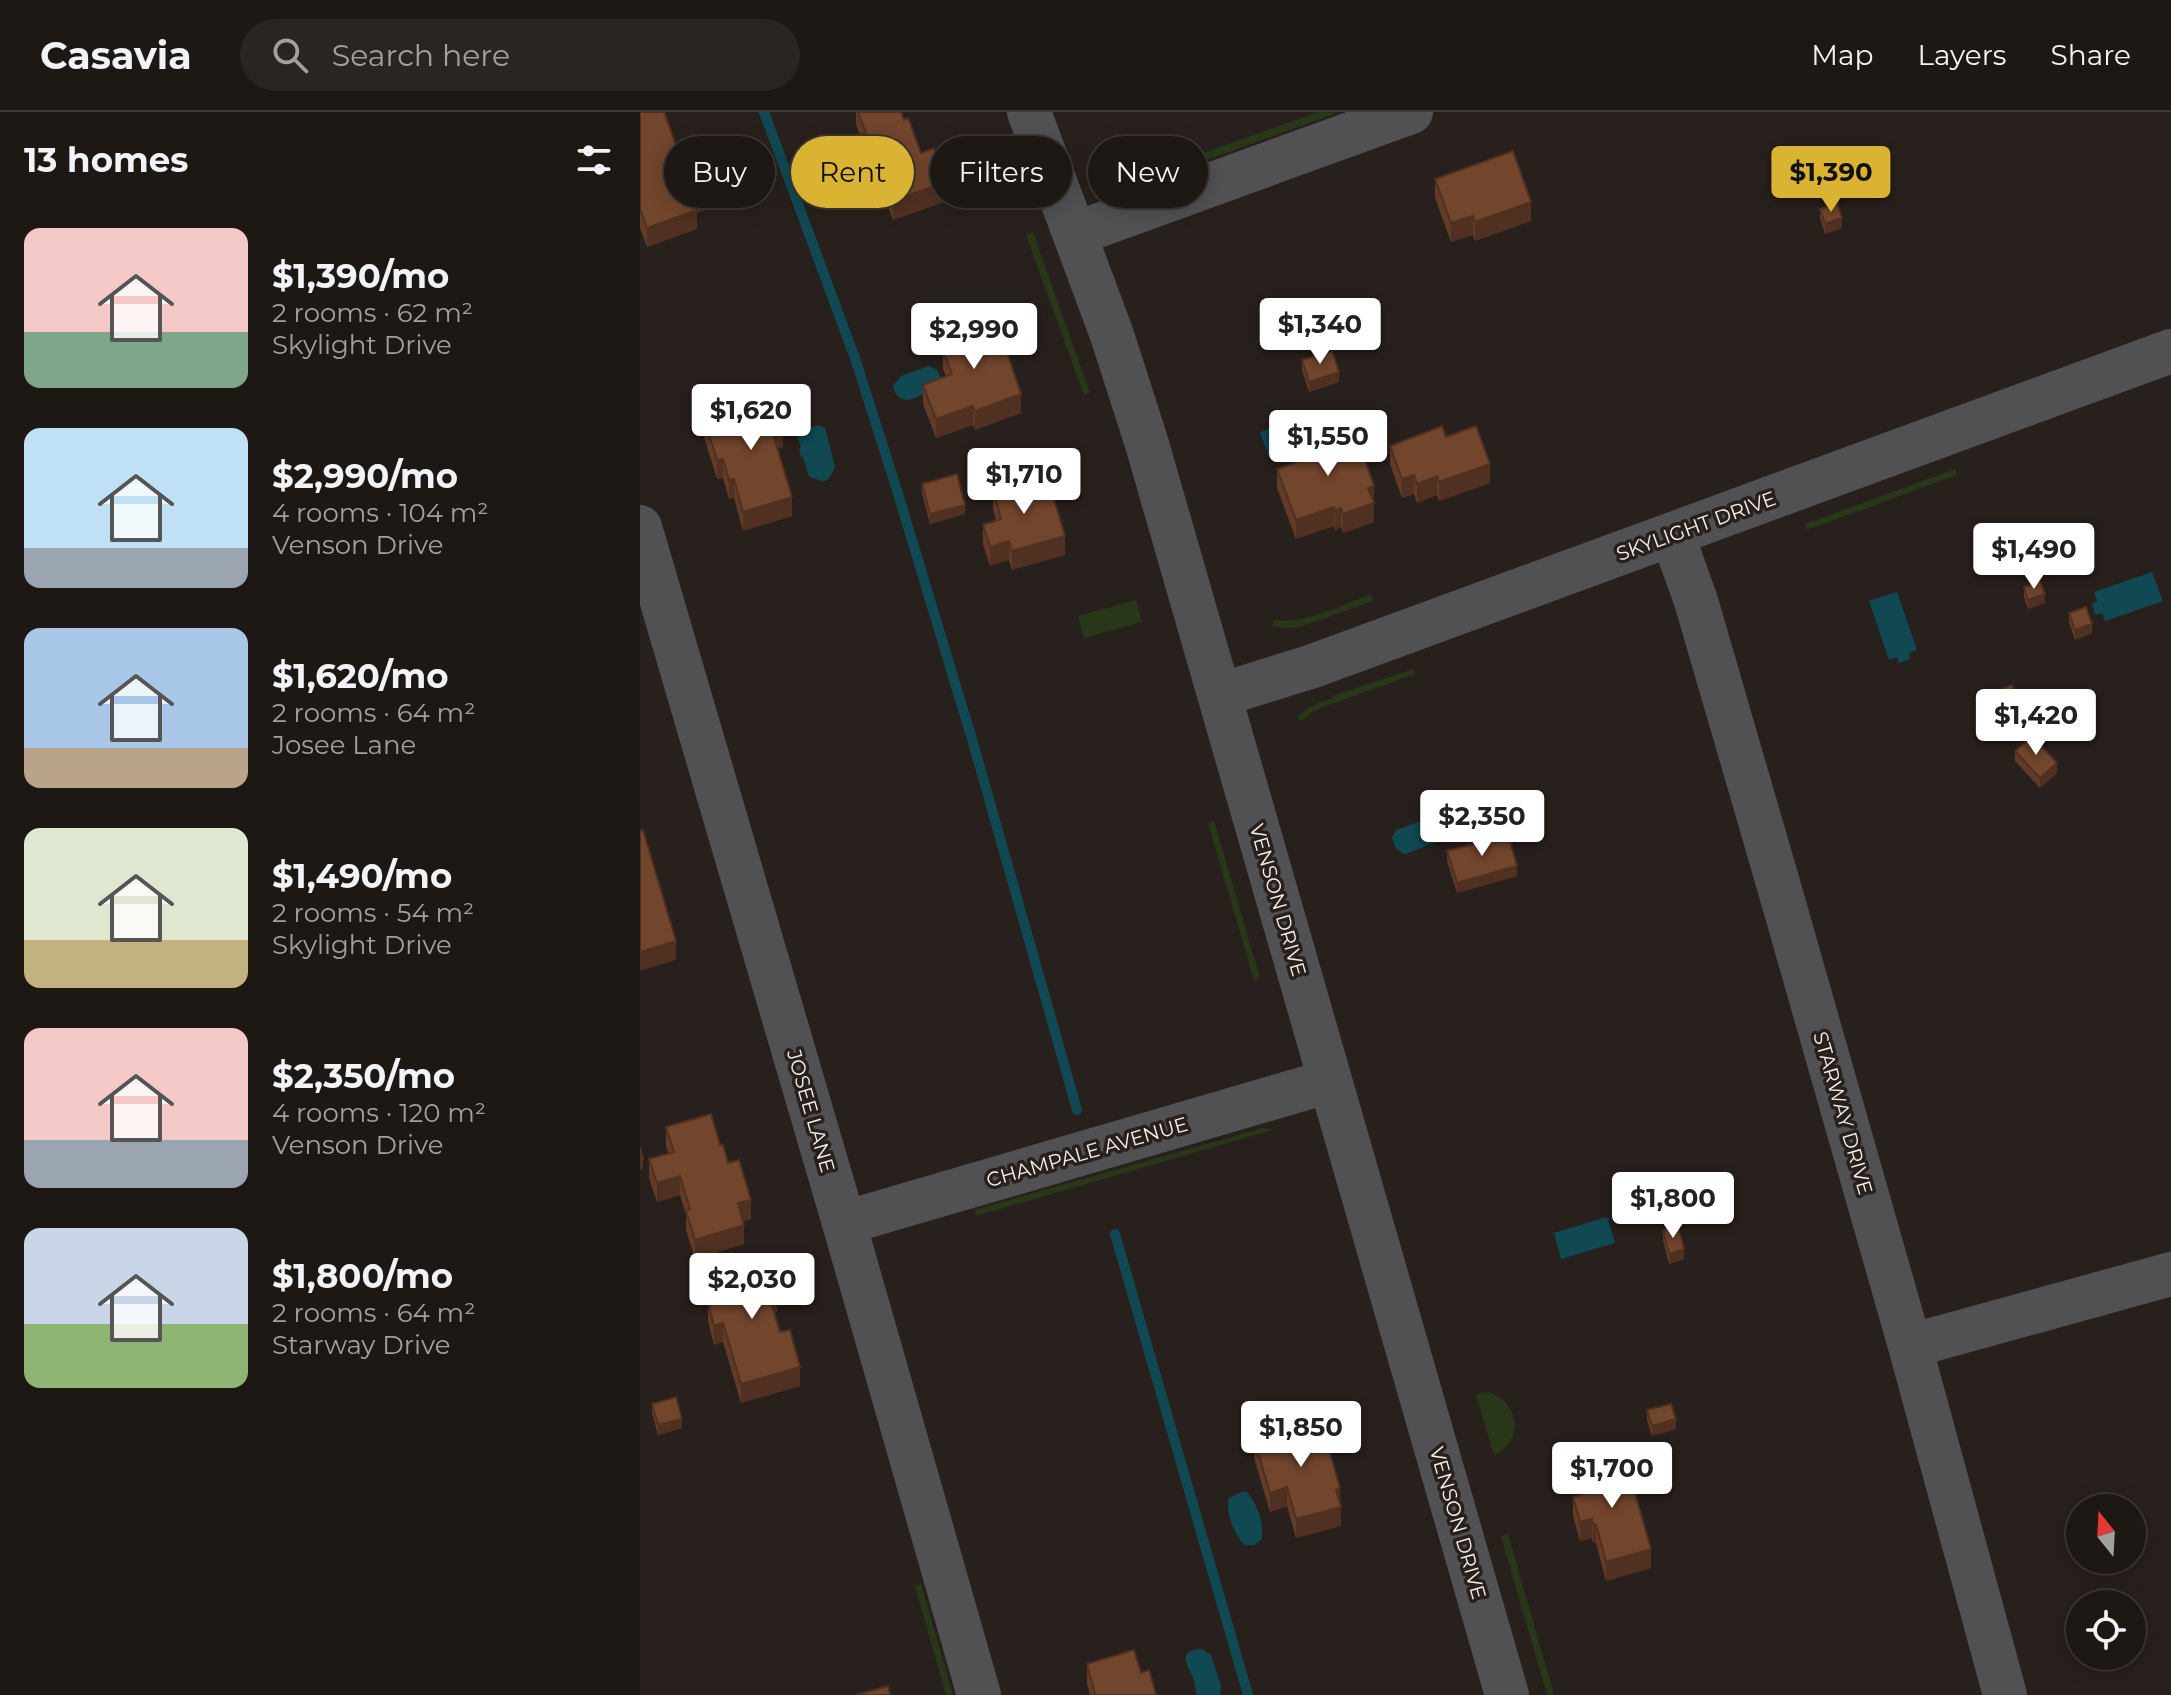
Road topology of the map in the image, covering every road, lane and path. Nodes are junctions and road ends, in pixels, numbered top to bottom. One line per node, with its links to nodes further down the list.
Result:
1 (1029, 112): 3 (street, VENSON DRIVE)
2 (1411, 112): 3 (street)
3 (1075, 234): 7 (street, VENSON DRIVE)
4 (2171, 351): 6 (street, SKYLIGHT DRIVE)
5 (640, 527): 9 (street, JOSEE LANE)
6 (1672, 534): 7 (street, SKYLIGHT DRIVE); 11 (street, STARWAY DRIVE)
7 (1220, 695): 8 (street, VENSON DRIVE)
8 (1330, 1081): 9 (street, CHAMPALE AVENUE); 13 (street, VENSON DRIVE)
9 (844, 1223): 12 (street, JOSEE LANE)
10 (2171, 1274): 11 (street)
11 (1910, 1346): 14 (street, STARWAY DRIVE)
12 (979, 1695)
13 (1507, 1695)
14 (2005, 1695)

